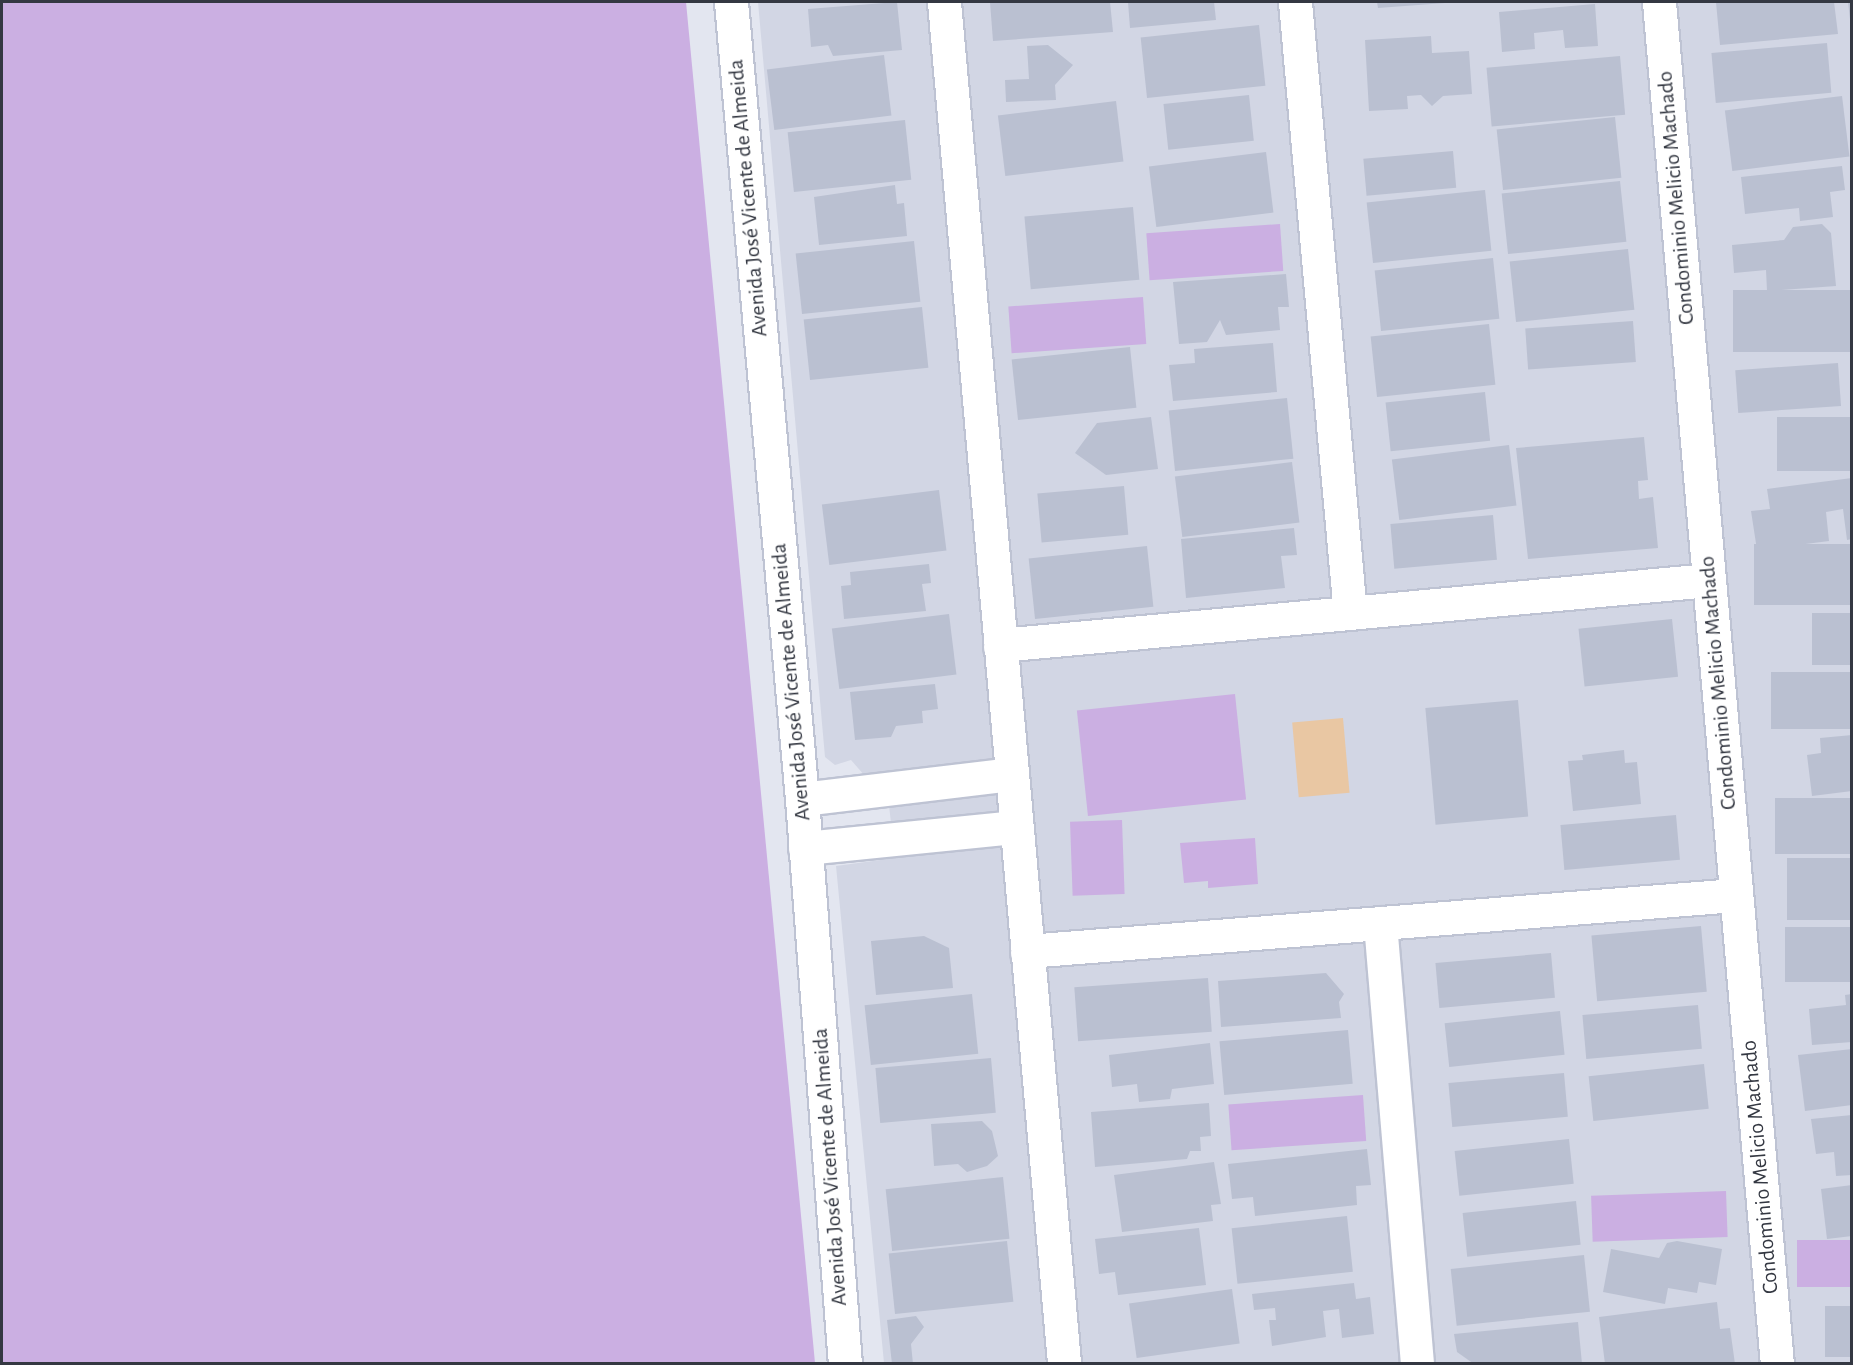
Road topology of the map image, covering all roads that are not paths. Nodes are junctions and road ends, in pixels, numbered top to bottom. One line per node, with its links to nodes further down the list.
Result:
1 (731, 2): 9 (street, Avenida José Vicente de Almeida)
2 (944, 2): 7 (street)
3 (1295, 2): 6 (street)
4 (1659, 2): 5 (street, Condominio Melicio Machado)
5 (1709, 580): 6 (street); 12 (street, Condominio Melicio Machado)
6 (1350, 613): 7 (street)
7 (1000, 645): 8 (street)
8 (1011, 774): 9 (street); 10 (street)
9 (802, 799): 11 (street, Avenida José Vicente de Almeida)
10 (1016, 827): 11 (street); 14 (street)
11 (805, 848): 15 (street, Avenida José Vicente de Almeida)
12 (1736, 894): 13 (street); 18 (street, Condominio Melicio Machado)
13 (1380, 923): 14 (street); 17 (street)
14 (1027, 951): 16 (street)
15 (845, 1364)
16 (1064, 1364)
17 (1417, 1364)
18 (1777, 1364)

